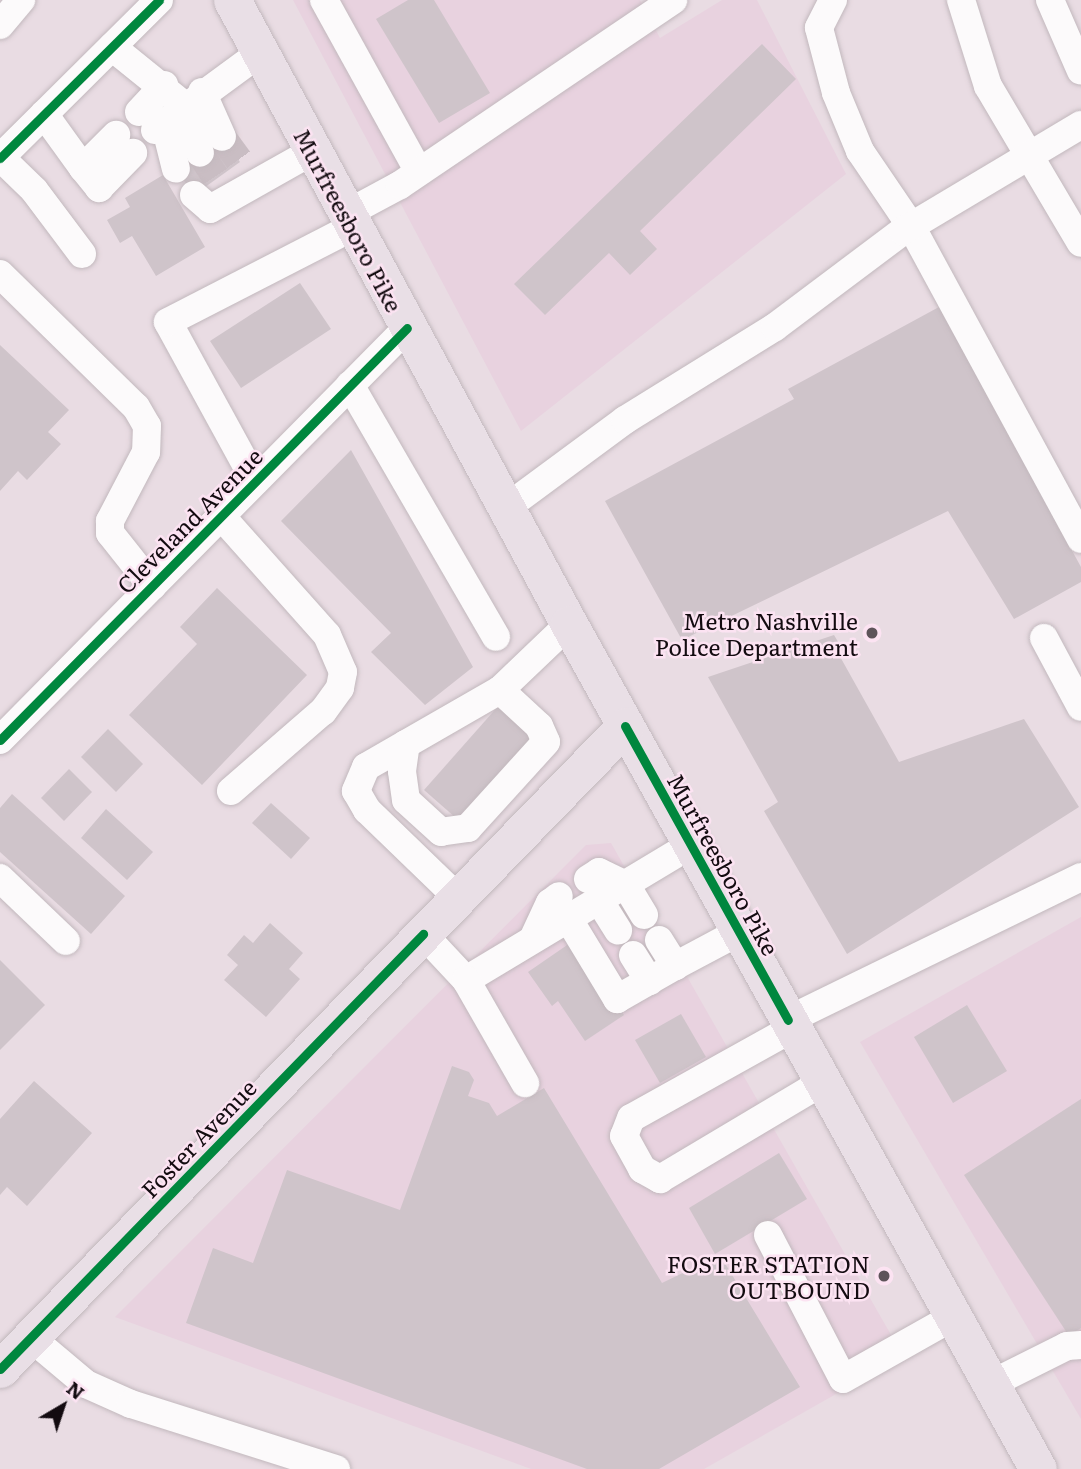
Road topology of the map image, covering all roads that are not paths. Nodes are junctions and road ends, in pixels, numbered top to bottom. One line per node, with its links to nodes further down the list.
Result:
1 (159, 0): 8 (street)
2 (232, 0): 9 (main road, Murfreesboro Pike)
3 (324, 0): 21 (street)
4 (673, 0): 21 (street)
5 (833, 0): 24 (street)
6 (961, 0): 18 (street)
7 (1050, 0): 10 (street)
8 (112, 47): 11 (street); 12 (street)
9 (260, 53): 11 (street); 16 (main road, Murfreesboro Pike)
10 (1081, 71)
11 (169, 112): 14 (street); 17 (street); 20 (street)
12 (44, 114): 15 (street); 19 (street)
13 (1081, 125): 18 (street)
14 (222, 137)
15 (125, 144)
16 (313, 151): 22 (street); 23 (main road, Murfreesboro Pike)
17 (200, 153)
18 (1029, 156): 24 (street); 25 (street)
19 (0, 158): 26 (street)
20 (176, 169)
21 (419, 172): 23 (street)
22 (215, 190)
23 (350, 220): 28 (main road, Murfreesboro Pike); 30 (street)
24 (911, 226): 31 (street); 33 (street)
25 (1081, 243)
26 (82, 254)
27 (0, 274): 34 (street)
28 (407, 328): 29 (street, Cleveland Avenue); 31 (main road, Murfreesboro Pike)
29 (350, 385): 30 (street, Cleveland Avenue); 36 (street)
30 (255, 481): 32 (street, Cleveland Avenue)
31 (506, 508): 35 (main road, Murfreesboro Pike)
32 (221, 516): 34 (street, Cleveland Avenue); 43 (street)
33 (1081, 539)
34 (152, 586): 41 (street, Cleveland Avenue)
35 (569, 624): 38 (street); 40 (main road, Murfreesboro Pike)
36 (496, 637)
37 (1044, 638): 39 (street)
38 (500, 690): 42 (street); 42 (street)
39 (1081, 707)
40 (625, 726): 44 (main road, Murfreesboro Pike); 49 (main road, Foster Avenue)
41 (0, 740)
42 (406, 744): 49 (street)
43 (231, 792)
44 (691, 845): 47 (street); 53 (main road, Murfreesboro Pike)
45 (1081, 877): 61 (street)
46 (0, 878): 56 (street)
47 (626, 885): 48 (street); 51 (street)
48 (594, 889): 50 (street); 52 (street)
49 (458, 898): 54 (main road, Foster Avenue)
50 (564, 907): 59 (street); 60 (street)
51 (644, 915)
52 (618, 930)
53 (739, 932): 58 (street); 61 (main road, Murfreesboro Pike)
54 (423, 934): 59 (street); 66 (main road, Foster Avenue)
55 (659, 940): 58 (street)
56 (66, 941)
57 (633, 955): 60 (street)
58 (675, 966): 60 (street)
59 (466, 980): 63 (street)
60 (649, 981)
61 (791, 1024): 62 (main road, Murfreesboro Pike); 62 (street)
62 (823, 1082): 65 (main road, Murfreesboro Pike)
63 (525, 1083)
64 (768, 1235): 65 (street)
65 (953, 1317): 69 (main road, Murfreesboro Pike)
66 (30, 1337): 68 (main road, Foster Avenue); 70 (street)
67 (1081, 1345): 69 (street)
68 (0, 1369)
69 (991, 1384): 71 (main road, Murfreesboro Pike)
70 (336, 1469)
71 (1038, 1469)

